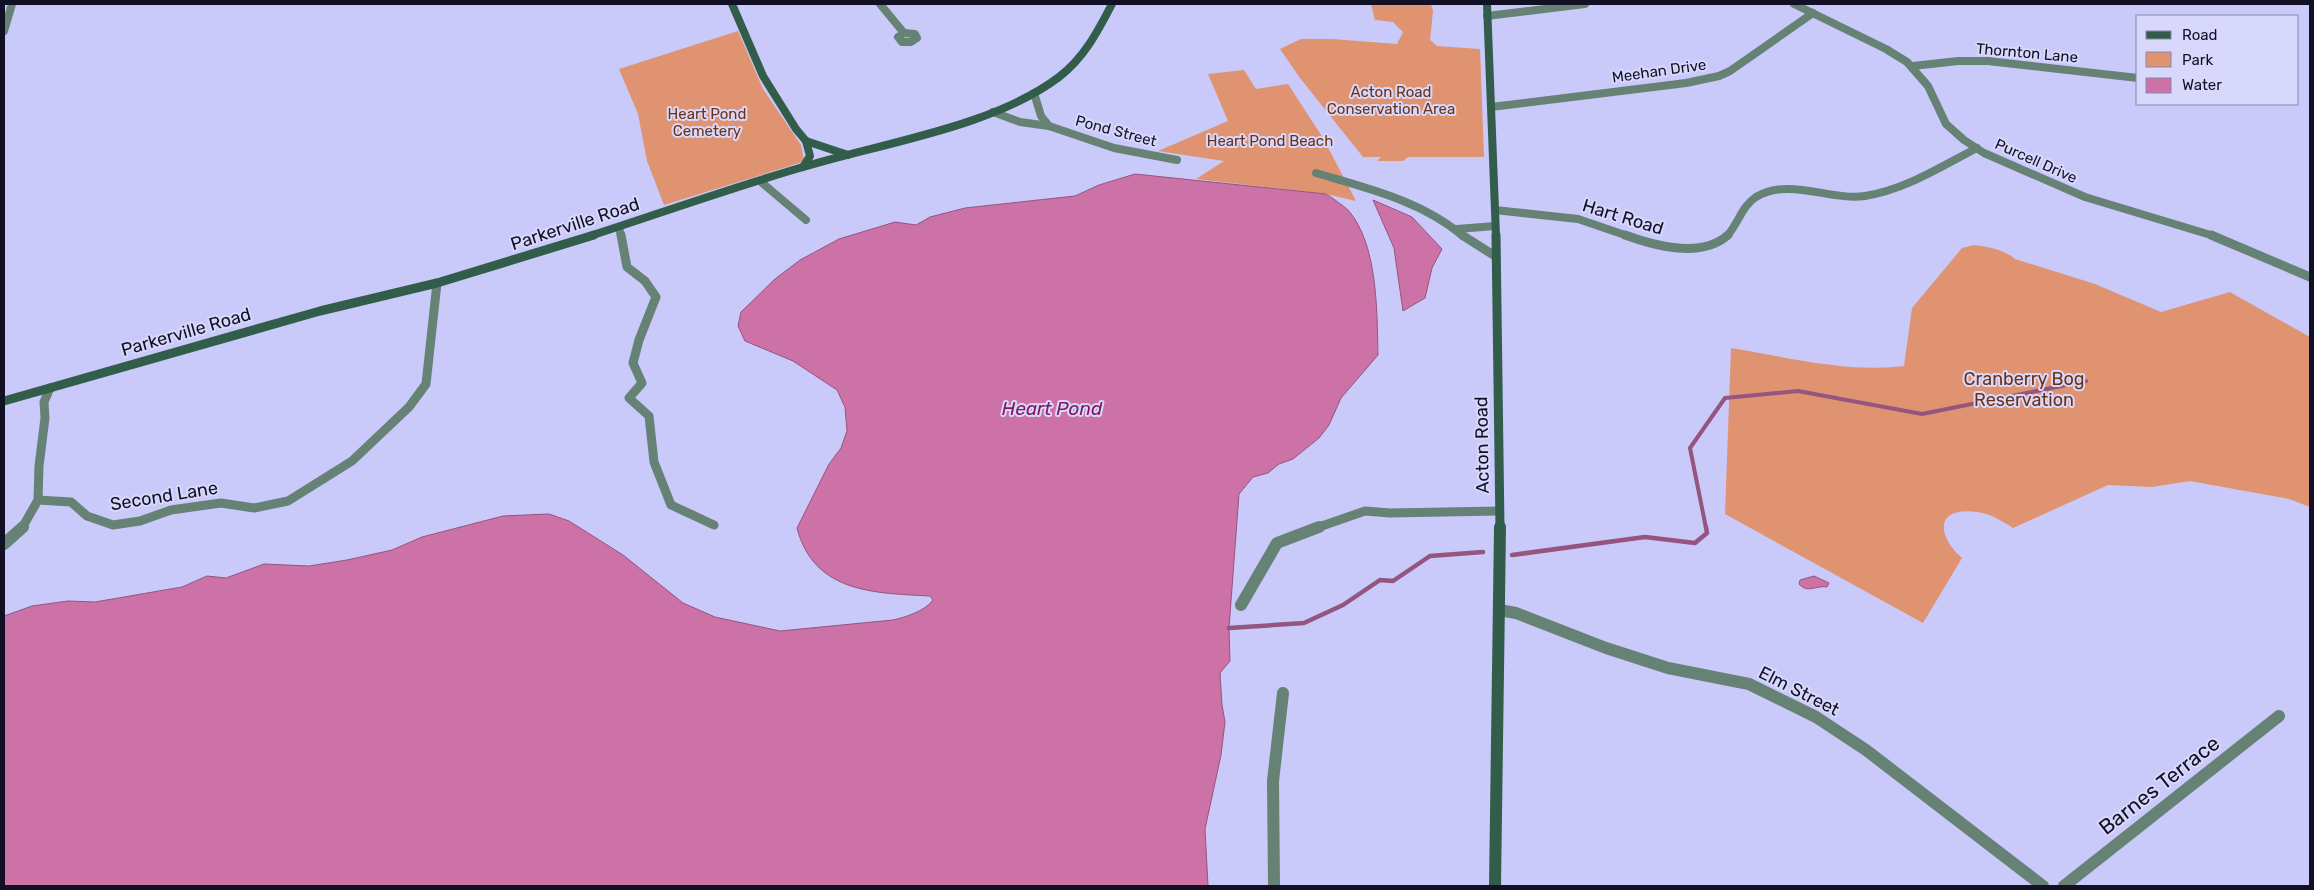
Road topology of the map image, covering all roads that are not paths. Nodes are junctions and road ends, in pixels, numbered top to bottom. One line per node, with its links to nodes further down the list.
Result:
1 (12, 4): 10 (street)
2 (732, 4): 18 (main road)
3 (880, 4): 11 (street)
4 (1112, 4): 14 (main road, Parkerville Road)
5 (1487, 4): 9 (main road, Acton Road)
6 (1585, 4): 9 (street)
7 (1794, 4): 8 (street, Purcell Drive)
8 (1813, 13): 12 (street, Purcell Drive); 15 (street, Meehan Drive)
9 (1487, 16): 15 (main road, Acton Road)
10 (4, 32)
11 (904, 33)
12 (1913, 66): 13 (street, Thornton Lane); 19 (street, Purcell Drive)
13 (2136, 78)
14 (1034, 93): 16 (main road, Parkerville Road); 17 (street, Pond Street)
15 (1491, 107): 25 (main road, Acton Road)
16 (993, 112): 17 (street, Pond Street); 20 (main road, Parkerville Road)
17 (1049, 126): 21 (street, Pond Street)
18 (806, 141): 20 (main road); 22 (main road)
19 (1977, 148): 25 (street, Hart Road); 31 (street, Purcell Drive)
20 (848, 155): 22 (main road, Parkerville Road)
21 (1177, 160)
22 (803, 167): 24 (main road, Parkerville Road)
23 (1316, 173): 29 (street)
24 (760, 181): 26 (street); 27 (main road, Parkerville Road)
25 (1495, 210): 28 (main road, Acton Road)
26 (806, 220)
27 (619, 226): 32 (main road, Parkerville Road); 37 (street)
28 (1495, 226): 29 (street); 30 (main road, Acton Road)
29 (1457, 229): 30 (street)
30 (1495, 256): 36 (main road, Acton Road)
31 (2310, 277)
32 (437, 283): 33 (main road, Parkerville Road); 35 (street, Second Lane)
33 (50, 388): 34 (main road, Parkerville Road); 35 (street)
34 (4, 401)
35 (38, 500): 38 (street)
36 (1500, 511): 39 (street); 40 (main road, Acton Road)
37 (714, 525)
38 (4, 544)
39 (1241, 605)
40 (1499, 610): 44 (main road, Acton Road); 45 (street, Elm Street)
41 (1283, 693): 43 (street)
42 (2279, 716): 46 (street, Barnes Terrace)
43 (1274, 886)
44 (1495, 886)
45 (2043, 886)
46 (2064, 886)

